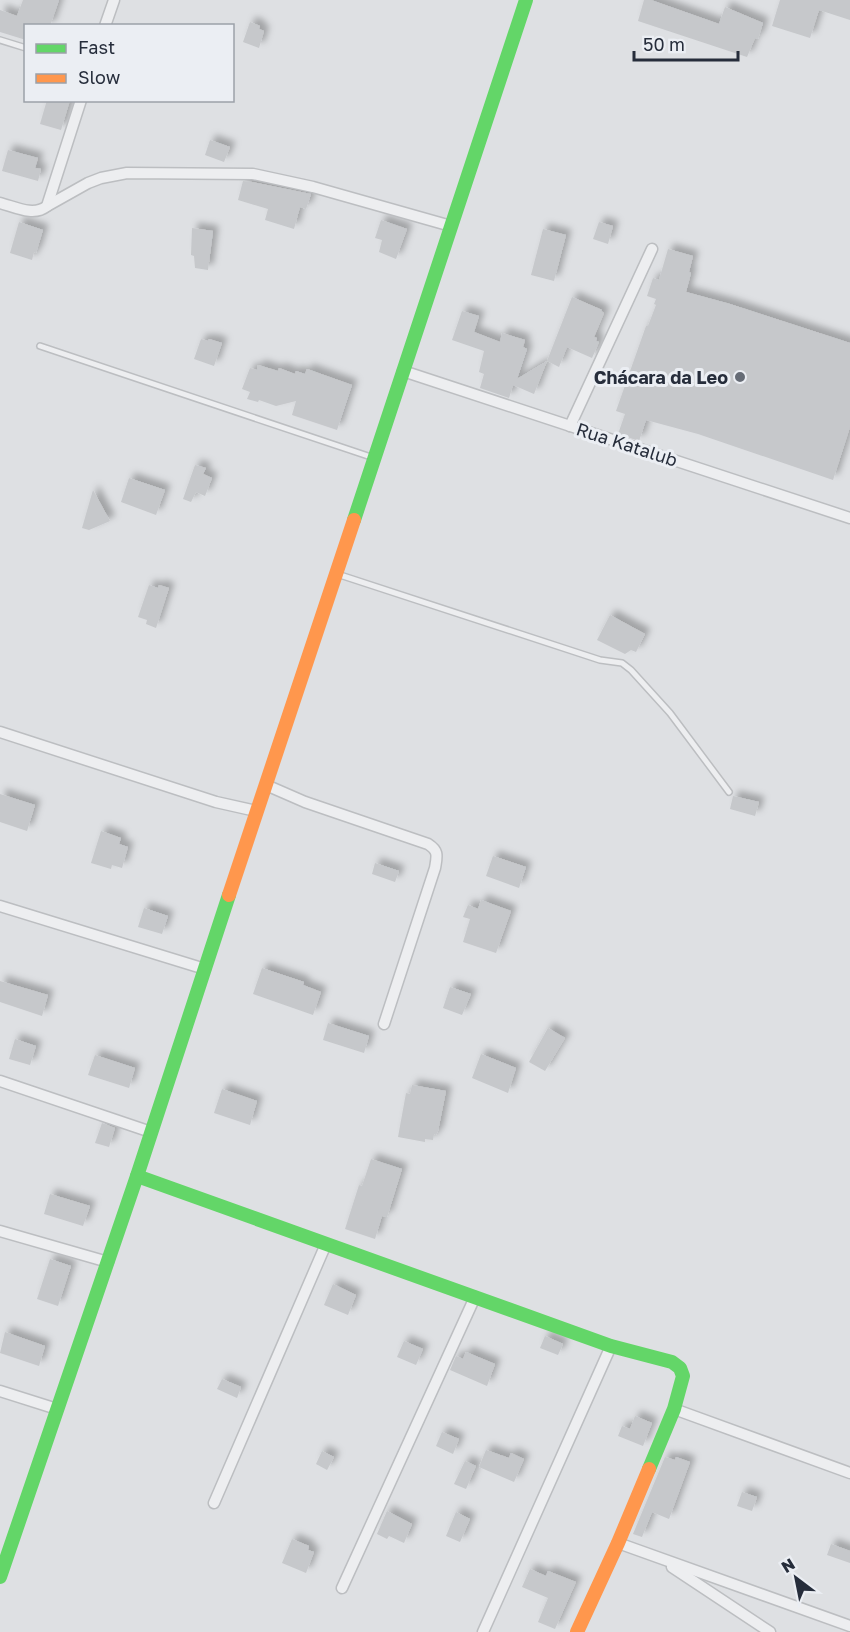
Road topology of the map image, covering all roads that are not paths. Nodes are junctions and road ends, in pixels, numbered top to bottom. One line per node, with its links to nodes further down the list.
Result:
1 (114, 0): 3 (street)
2 (526, 0): 9 (main road)
3 (106, 24)
4 (0, 40): 5 (lane)
5 (24, 47)
6 (80, 102): 8 (street)
7 (0, 203): 8 (street)
8 (47, 206): 9 (street)
9 (451, 226): 12 (main road)
10 (652, 249): 13 (street)
11 (40, 346): 14 (lane)
12 (403, 371): 13 (street, Rua Katalub); 14 (main road)
13 (570, 426): 15 (street, Rua Katalub)
14 (374, 458): 16 (main road)
15 (850, 518)
16 (336, 573): 18 (main road); 19 (lane)
17 (0, 732): 20 (street)
18 (266, 785): 20 (main road); 23 (street)
19 (729, 792)
20 (255, 811): 22 (main road)
21 (0, 906): 22 (street)
22 (205, 969): 25 (main road)
23 (384, 1024)
24 (0, 1081): 25 (street)
25 (151, 1132): 26 (main road)
26 (137, 1176): 28 (main road); 29 (main road)
27 (0, 1231): 29 (street)
28 (326, 1244): 30 (main road); 36 (street)
29 (108, 1262): 33 (main road)
30 (476, 1297): 31 (main road); 40 (street)
31 (611, 1346): 34 (main road); 42 (street)
32 (0, 1391): 33 (street)
33 (57, 1409): 39 (main road)
34 (674, 1409): 35 (street); 37 (main road)
35 (850, 1473)
36 (214, 1503)
37 (618, 1543): 38 (street); 43 (main road)
38 (657, 1557): 41 (street); 44 (street)
39 (0, 1577)
40 (342, 1588)
41 (850, 1626)
42 (483, 1632)
43 (577, 1632)
44 (770, 1632)

